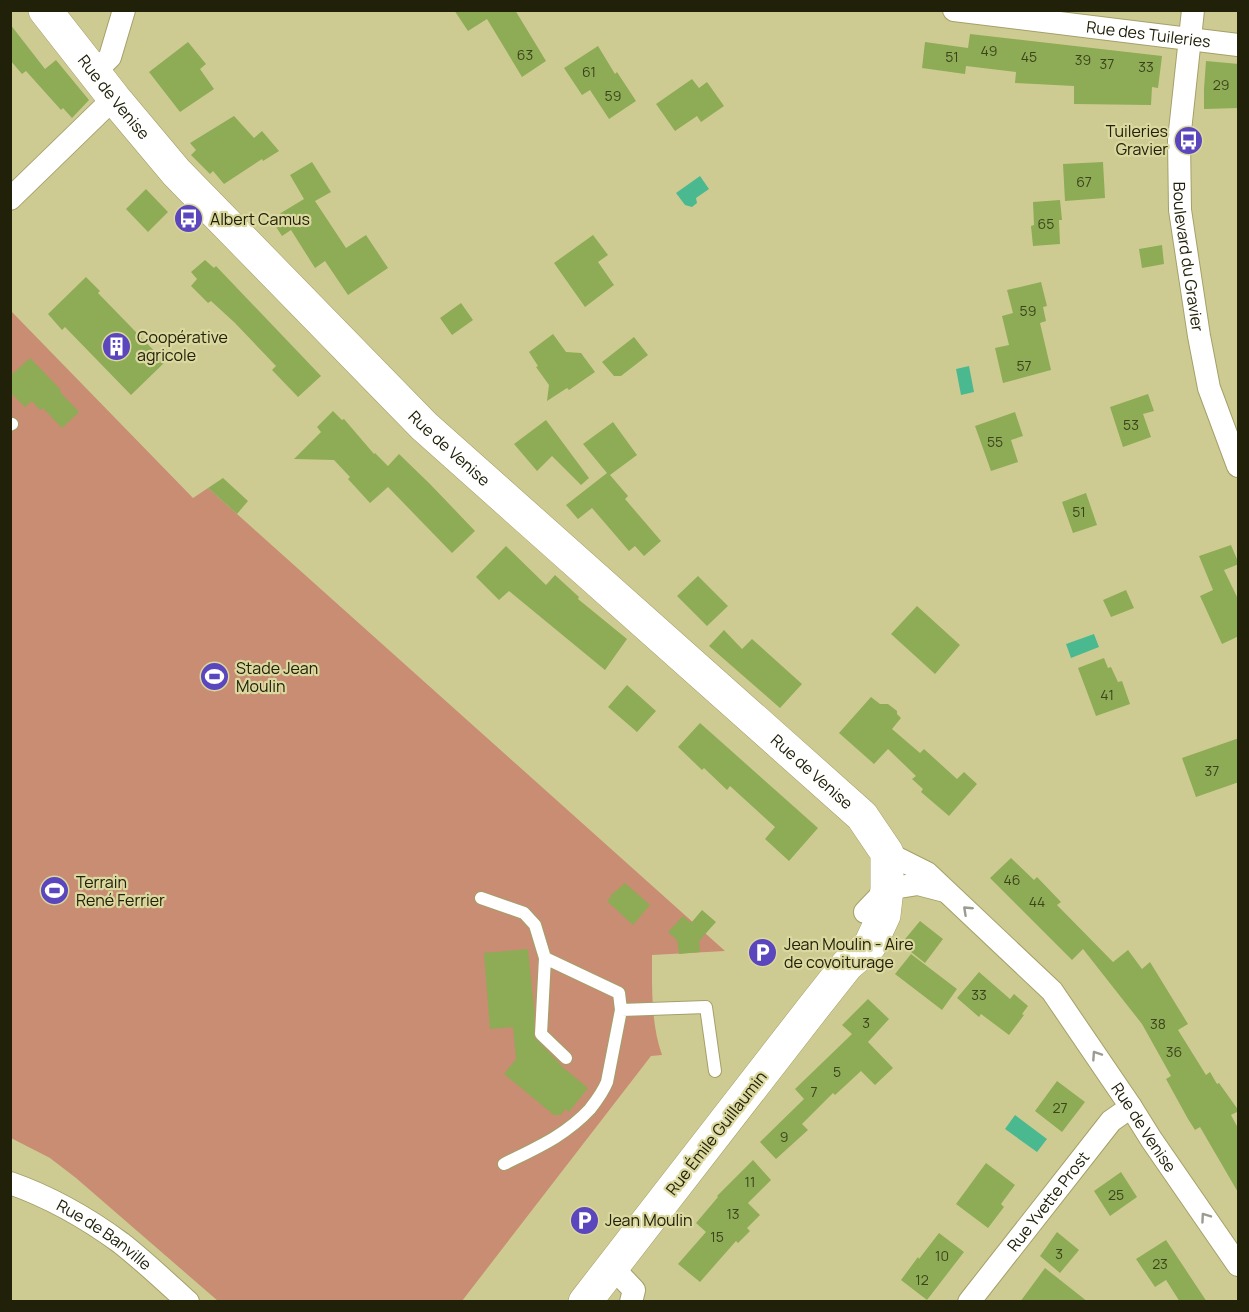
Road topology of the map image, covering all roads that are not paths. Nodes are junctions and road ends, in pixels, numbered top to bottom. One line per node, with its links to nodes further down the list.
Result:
1 (45, 10): 7 (main road, Rue de Venise)
2 (124, 10): 7 (street)
3 (954, 10): 5 (street, Rue des Tuileries)
4 (1193, 10): 5 (street, Boulevard du Gravier)
5 (1190, 40): 6 (street, Rue des Tuileries); 9 (street, Boulevard du Gravier)
6 (1239, 45)
7 (104, 86): 8 (street); 10 (main road, Rue de Venise)
8 (10, 199)
9 (1239, 466)
10 (823, 782): 11 (main road, Rue de Venise); 14 (main road, Rue Émile Guillaumin)
11 (887, 853): 12 (street, Rue de Venise); 14 (main road)
12 (947, 891): 14 (street); 19 (street, Rue de Venise, one-way to 12)
13 (481, 898): 15 (lane)
14 (876, 901): 23 (main road, Rue Émile Guillaumin)
15 (545, 958): 16 (lane); 17 (lane)
16 (621, 1010): 18 (lane); 20 (lane)
17 (566, 1058)
18 (715, 1071)
19 (1131, 1107): 22 (street, Rue de Venise, one-way to 19); 27 (street, Rue Yvette Prost)
20 (504, 1164)
21 (10, 1183): 24 (street, Rue de Banville)
22 (1239, 1265)
23 (612, 1267): 25 (main road, Rue Émile Guillaumin); 26 (street)
24 (188, 1302)
25 (585, 1302)
26 (631, 1302)
27 (969, 1302)

